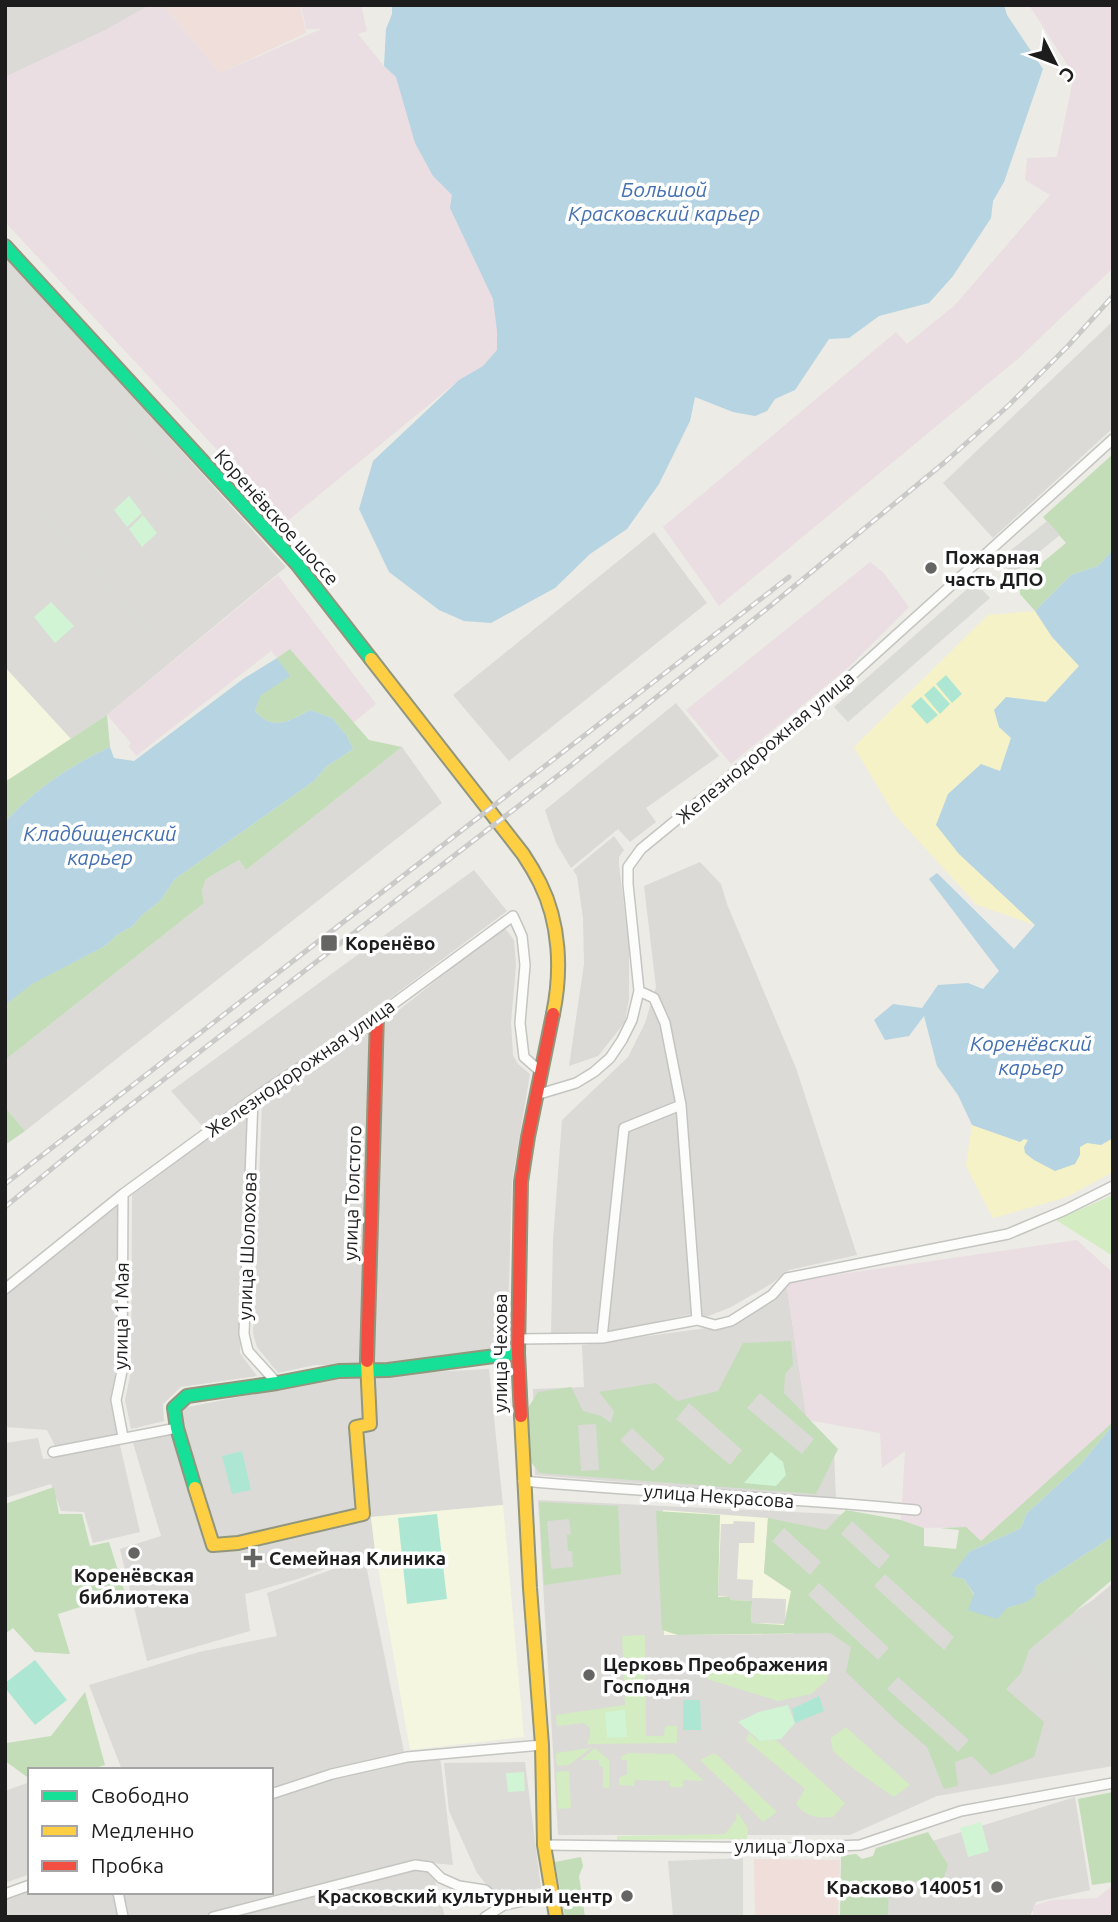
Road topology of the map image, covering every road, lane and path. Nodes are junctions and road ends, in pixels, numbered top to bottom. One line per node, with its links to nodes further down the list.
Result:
1 (5, 246): 3 (main road, Коренёвское шоссе)
2 (1113, 439): 4 (street, Железнодорожная улица)
3 (503, 827): 6 (main road, улица Чехова)
4 (639, 990): 7 (street, Железнодорожная улица); 9 (street)
5 (377, 1016): 6 (street, Железнодорожная улица); 8 (street, Железнодорожная улица); 16 (main road, улица Толстого)
6 (541, 1072): 7 (main road, улица Чехова)
7 (536, 1095): 15 (main road, улица Чехова)
8 (253, 1098): 11 (street, Железнодорожная улица); 17 (street, улица Шолохова)
9 (681, 1105): 13 (street); 14 (street)
10 (1113, 1186): 13 (street)
11 (124, 1194): 12 (street, Железнодорожная улица); 19 (street, улица 1 Мая)
12 (5, 1289)
13 (697, 1320): 14 (street)
14 (602, 1338): 15 (street)
15 (518, 1346): 16 (main road); 21 (main road, улица Чехова)
16 (366, 1371): 17 (main road); 18 (main road, улица Толстого)
17 (277, 1383): 18 (main road)
18 (177, 1427): 19 (street)
19 (122, 1437): 20 (street)
20 (53, 1452)
21 (523, 1481): 22 (street, улица Некрасова); 23 (main road, улица Чехова)
22 (916, 1510)
23 (542, 1745): 25 (street); 26 (main road, улица Чехова)
24 (1113, 1783): 26 (street, улица Лорха)
25 (273, 1793)
26 (544, 1845): 30 (main road, улица Чехова)
27 (28, 1886): 28 (street)
28 (5, 1894)
29 (118, 1894): 32 (street)
30 (552, 1895): 31 (street); 35 (main road, улица Чехова)
31 (505, 1905): 33 (street); 34 (street)
32 (123, 1917)
33 (214, 1917)
34 (485, 1917)
35 (555, 1917)

